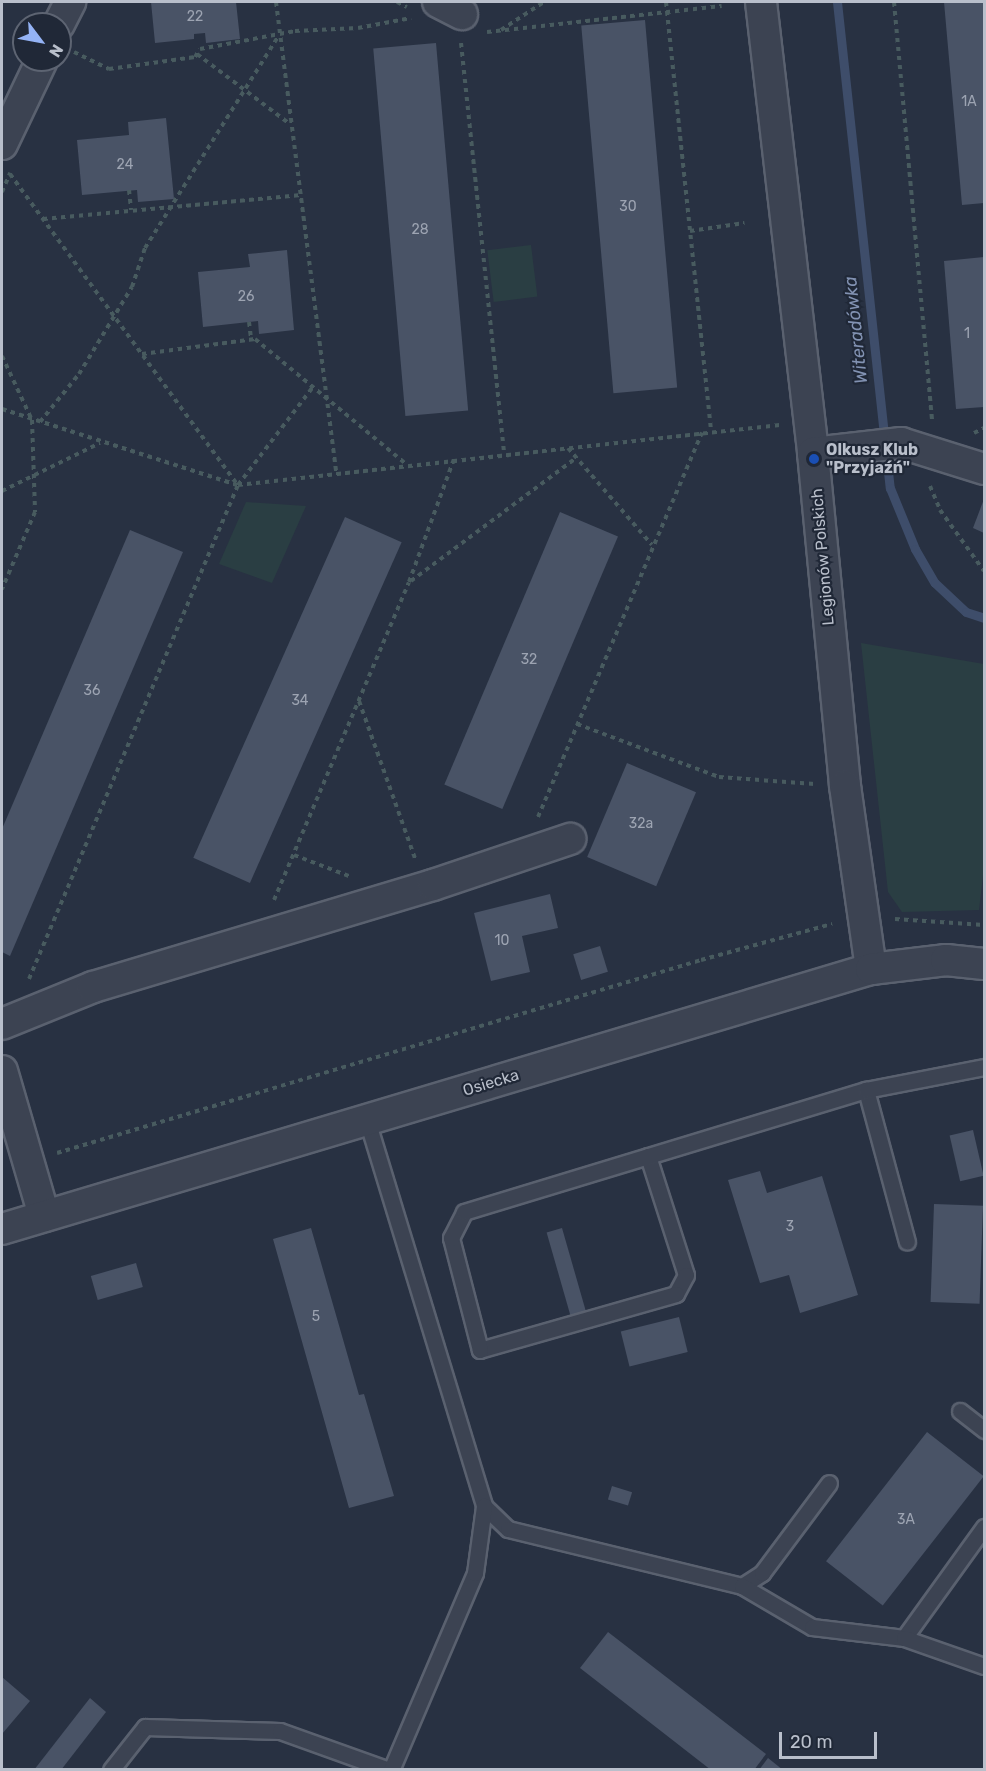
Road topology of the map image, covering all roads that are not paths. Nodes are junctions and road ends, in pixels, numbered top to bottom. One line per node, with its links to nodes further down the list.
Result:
1 (761, 2): 4 (street, Legionów Polskich)
2 (41, 72): 3 (street)
3 (2, 144)
4 (813, 453): 5 (street); 8 (street, Legionów Polskich)
5 (984, 469)
6 (570, 838): 9 (street)
7 (984, 964): 8 (street, Osiecka)
8 (871, 969): 13 (street, Osiecka)
9 (2, 1024)
10 (984, 1067): 12 (lane)
11 (2, 1071): 15 (street)
12 (866, 1090): 14 (lane); 17 (lane)
13 (368, 1120): 15 (street, Osiecka); 21 (lane)
14 (648, 1156): 14 (lane)
15 (44, 1216): 16 (street, Osiecka)
16 (2, 1229)
17 (907, 1242)
18 (960, 1411): 19 (lane)
19 (984, 1430)
20 (829, 1483): 23 (lane)
21 (484, 1506): 23 (lane); 26 (lane)
22 (984, 1527): 24 (lane)
23 (742, 1586): 24 (lane)
24 (904, 1638): 25 (lane)
25 (984, 1666)
26 (395, 1768): 27 (lane)
27 (111, 1770)

